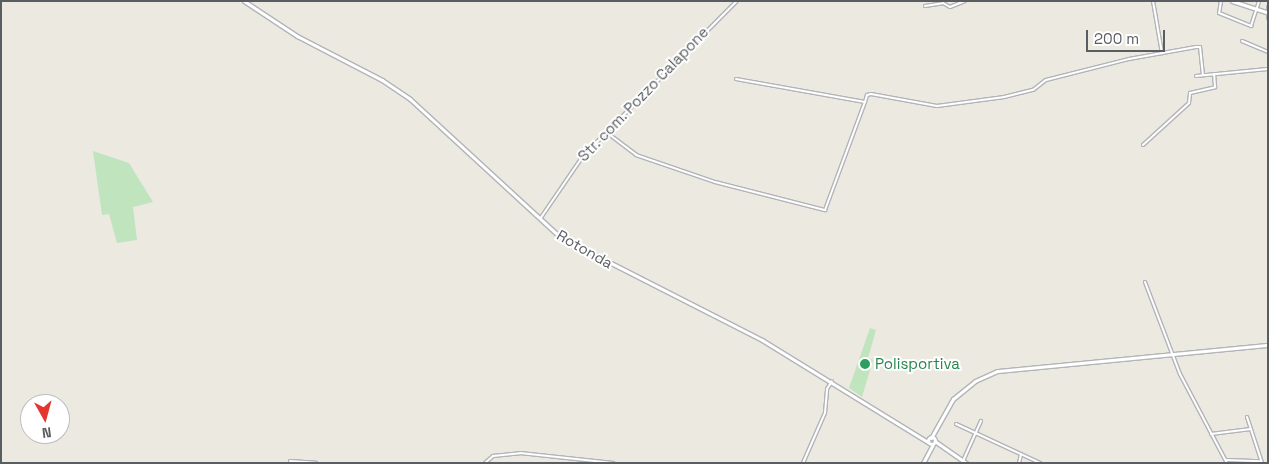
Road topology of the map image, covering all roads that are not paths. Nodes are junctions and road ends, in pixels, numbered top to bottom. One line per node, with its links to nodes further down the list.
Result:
1 (244, 1): 24 (main road, Rotonda)
2 (737, 1): 22 (street, Str. com. Pozzo Calapone)
3 (965, 1): 8 (street)
4 (1153, 1): 15 (street)
5 (1221, 1): 10 (street)
6 (1232, 1): 10 (main road)
7 (1259, 1): 10 (street)
8 (925, 6)
9 (1268, 6): 11 (street)
10 (1257, 9): 11 (main road)
11 (1267, 13): 12 (street)
12 (1268, 18)
13 (1242, 41): 14 (street)
14 (1268, 52)
15 (1162, 53): 18 (street); 21 (street)
16 (1268, 69): 17 (street)
17 (1214, 74): 18 (street); 23 (street)
18 (1203, 75): 19 (street)
19 (1196, 76)
20 (736, 79): 21 (street)
21 (865, 102): 22 (street)
22 (606, 132): 24 (street, Str. com. Pozzo Calapone)
23 (1143, 145)
24 (540, 218): 28 (main road, Rotonda)
25 (1145, 282): 27 (street)
26 (1268, 345): 27 (main road)
27 (1173, 354): 34 (street); 35 (main road)
28 (832, 381): 35 (main road, Rotonda); 45 (street)
29 (1247, 418): 32 (street)
30 (981, 421): 33 (street)
31 (956, 424): 33 (street)
32 (1251, 429): 34 (street); 41 (street)
33 (976, 434): 36 (street); 39 (street)
34 (1210, 435): 38 (street)
35 (932, 441): 39 (street); 46 (main road)
36 (1021, 454): 40 (street); 47 (street)
37 (290, 461): 42 (street)
38 (1226, 461): 41 (street)
39 (964, 462)
40 (1036, 462): 48 (street)
41 (1262, 462)
42 (316, 463)
43 (485, 463): 44 (street)
44 (613, 463)
45 (803, 463)
46 (923, 463)
47 (1019, 463)
48 (1040, 463)

